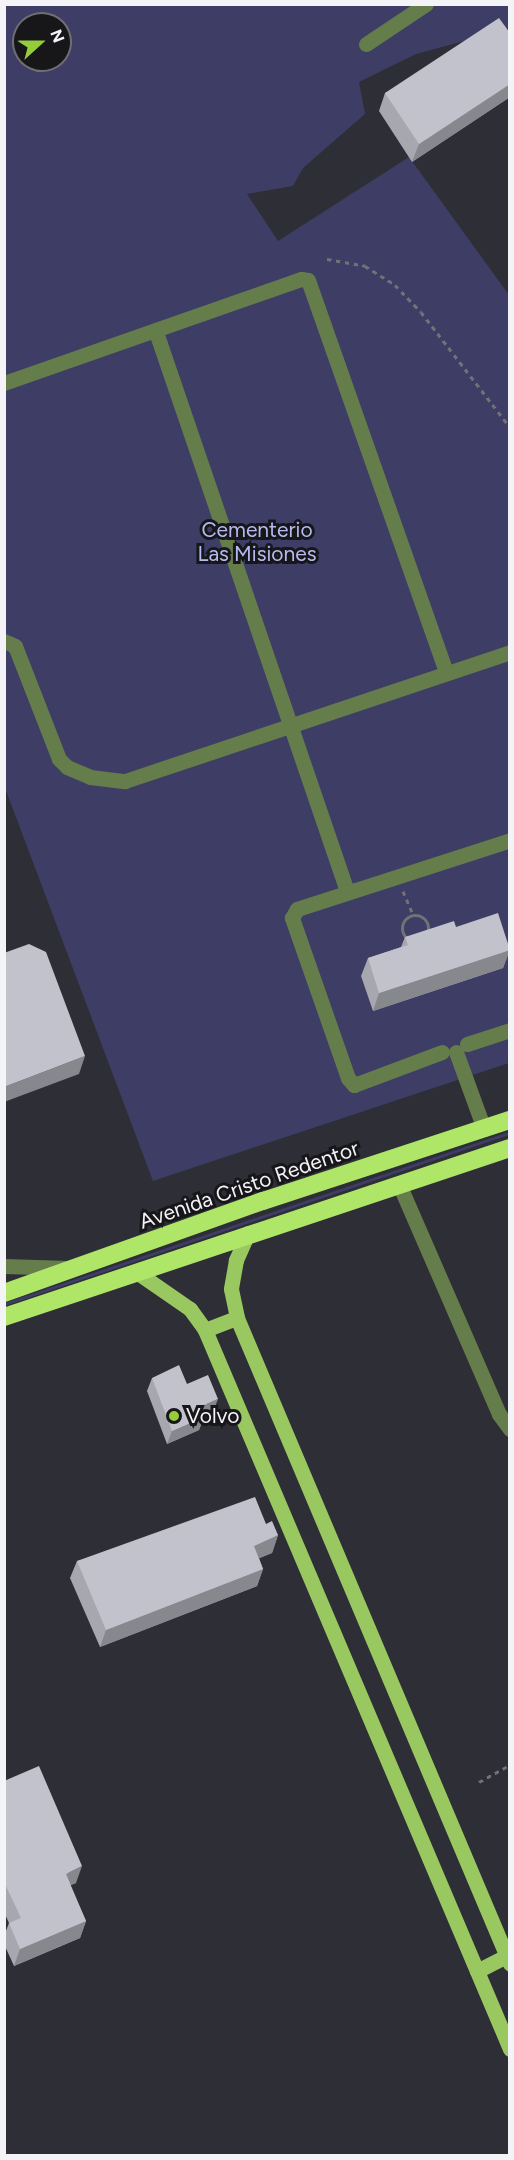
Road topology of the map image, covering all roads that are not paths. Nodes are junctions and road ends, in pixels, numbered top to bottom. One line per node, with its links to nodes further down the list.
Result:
1 (426, 4): 2 (street)
2 (366, 44)
3 (156, 332): 4 (street); 7 (street); 8 (street)
4 (4, 383)
5 (4, 641): 8 (street)
6 (510, 652): 7 (street)
7 (446, 672): 8 (street)
8 (290, 727): 10 (street)
9 (510, 840): 10 (street)
10 (347, 891): 12 (street)
11 (510, 1030): 12 (street)
12 (455, 1050): 14 (street)
13 (510, 1120): 14 (highway, Avenida Cristo Redentor)
14 (484, 1129): 19 (highway, Avenida Cristo Redentor)
15 (510, 1148): 16 (highway)
16 (399, 1184): 17 (highway); 25 (street)
17 (248, 1233): 20 (highway); 23 (main road)
18 (4, 1266): 19 (street)
19 (72, 1268): 21 (highway, Avenida Cristo Redentor)
20 (138, 1272): 22 (highway); 24 (main road)
21 (4, 1293)
22 (4, 1317)
23 (237, 1318): 24 (main road); 26 (main road)
24 (206, 1330): 27 (main road)
25 (510, 1429)
26 (508, 1960): 27 (main road)
27 (477, 1971): 28 (main road)
28 (510, 2049)

